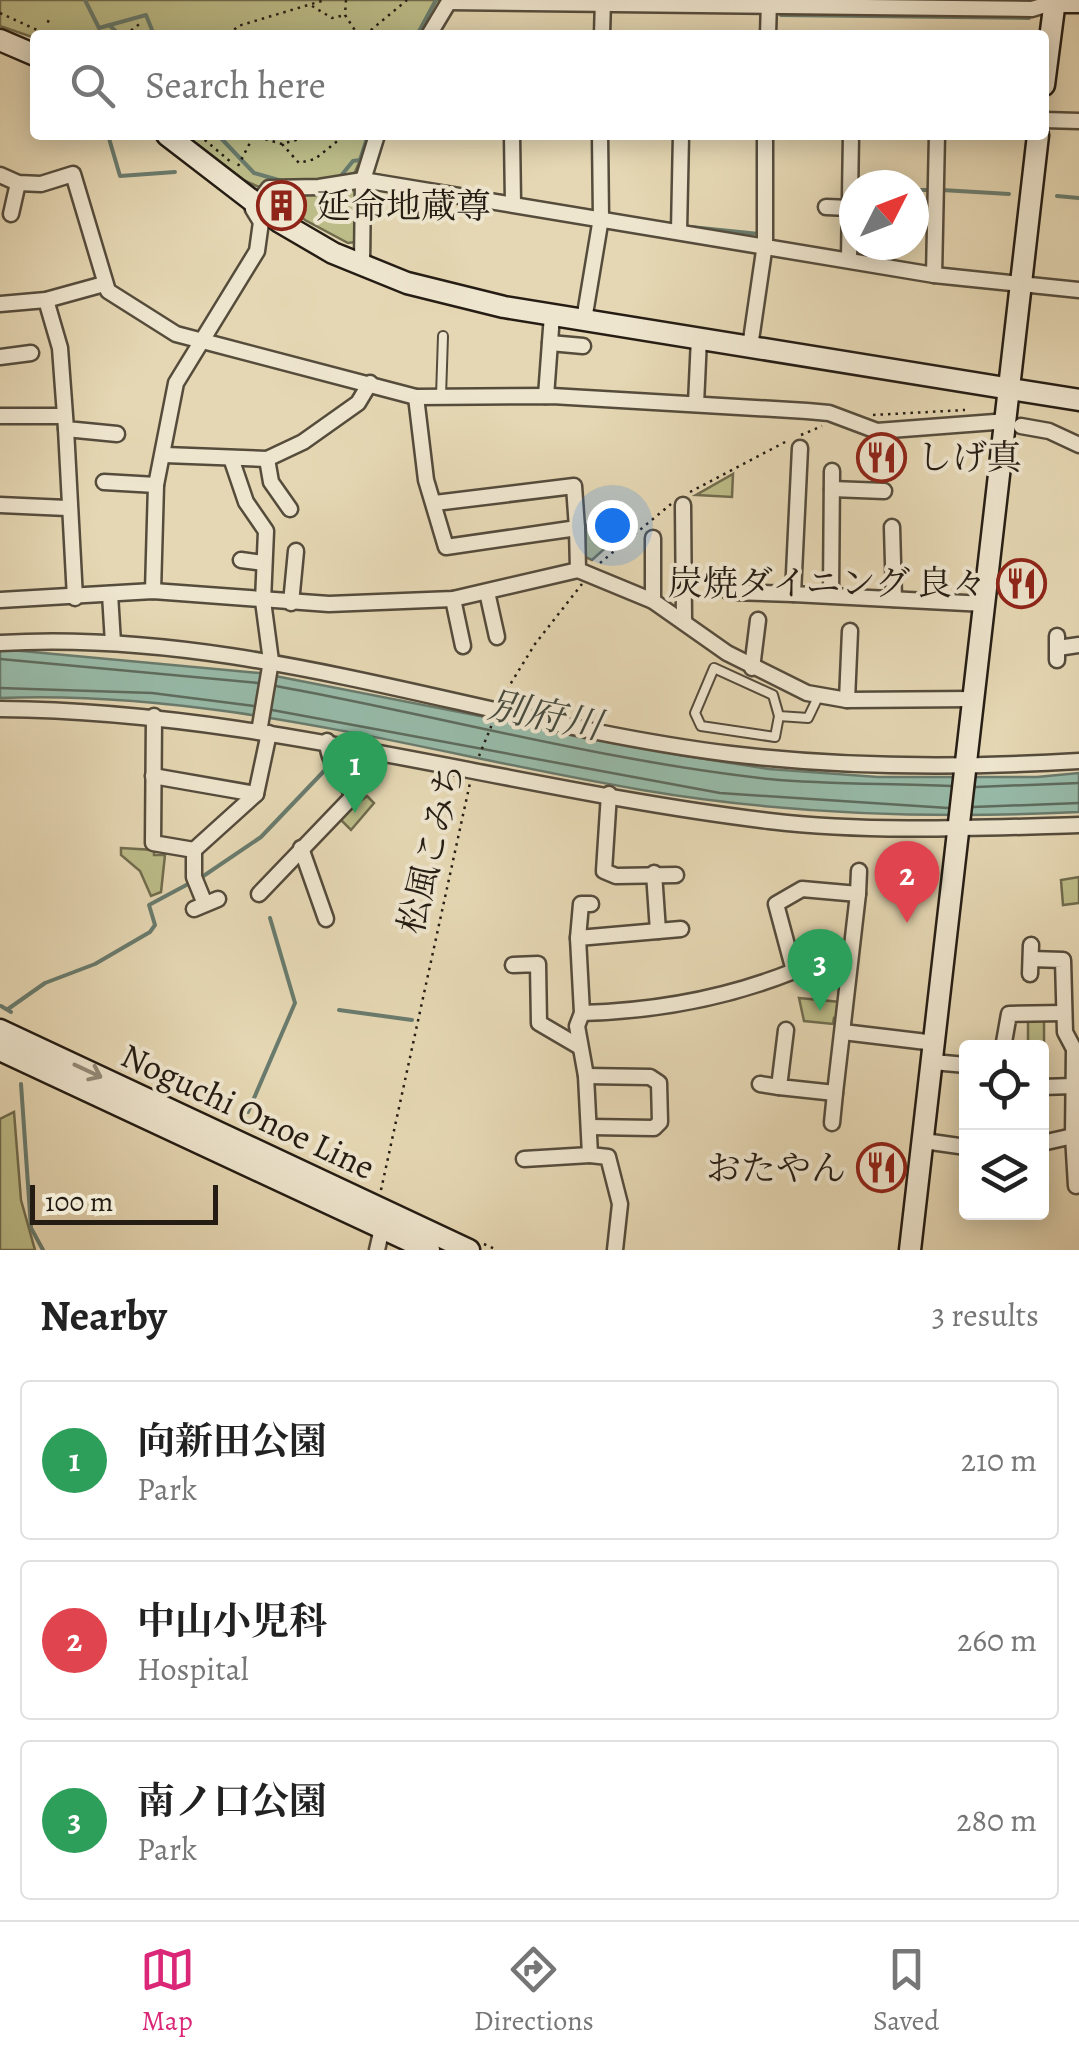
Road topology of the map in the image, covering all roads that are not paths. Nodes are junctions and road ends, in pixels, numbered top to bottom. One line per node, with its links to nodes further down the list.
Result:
1 (1053, 0): 4 (street); 7 (street); 11 (street)
2 (450, 1): 3 (street); 8 (street)
3 (603, 2): 5 (street); 9 (street)
4 (1079, 2)
5 (769, 3): 6 (street); 10 (street)
6 (814, 3): 7 (street)
7 (967, 4)
8 (432, 30)
9 (602, 30)
10 (768, 30)
11 (1049, 38)
12 (0, 40): 13 (street)
13 (30, 53)
14 (1049, 120): 15 (street)
15 (1079, 121)
16 (172, 140): 30 (street)
17 (375, 140): 27 (street)
18 (512, 140): 29 (street)
19 (600, 140): 34 (street)
20 (681, 140): 35 (street)
21 (765, 140): 36 (street)
22 (851, 140): 25 (street)
23 (937, 140): 40 (street)
24 (1037, 140): 42 (street)
25 (851, 170)
26 (0, 175): 28 (street)
27 (363, 180): 29 (street); 30 (street); 39 (street)
28 (18, 182): 33 (street); 41 (street)
29 (513, 200): 34 (street)
30 (256, 205): 39 (street); 50 (street)
31 (826, 207): 32 (street)
32 (839, 208)
33 (11, 214)
34 (601, 214): 35 (street); 47 (street)
35 (679, 232): 36 (street)
36 (765, 244): 37 (street); 53 (street)
37 (839, 258)
38 (849, 260): 40 (street)
39 (362, 266): 46 (street)
40 (934, 275): 42 (street)
41 (104, 284): 44 (street); 50 (street)
42 (1022, 287): 43 (street); 57 (street)
43 (1079, 290)
44 (46, 300): 45 (street); 64 (street)
45 (0, 304)
46 (552, 315): 47 (street); 51 (street)
47 (584, 320): 49 (street)
48 (443, 336): 59 (lane)
49 (699, 338): 53 (street); 62 (street)
50 (200, 342): 56 (street); 68 (street)
51 (550, 343): 52 (street); 60 (street)
52 (583, 346)
53 (750, 347): 57 (street)
54 (7, 351): 55 (street)
55 (30, 353)
56 (370, 383): 58 (street); 70 (street)
57 (1011, 388): 61 (street); 65 (street)
58 (416, 396): 59 (street); 78 (street)
59 (441, 396): 60 (street)
60 (546, 396): 62 (street)
61 (1079, 400)
62 (696, 404): 65 (street)
63 (0, 416): 64 (street)
64 (64, 422): 66 (street); 80 (street)
65 (1014, 424): 67 (street); 102 (street)
66 (118, 434)
67 (1079, 445)
68 (165, 455): 71 (street); 74 (street)
69 (795, 456): 93 (street)
70 (267, 459): 71 (street); 81 (street)
71 (232, 461): 87 (street)
72 (832, 471): 75 (street)
73 (104, 482): 74 (street)
74 (156, 485): 89 (street)
75 (832, 489): 76 (street); 94 (street)
76 (884, 490)
77 (681, 501): 104 (street)
78 (435, 503): 82 (street); 82 (street)
79 (0, 505): 80 (street)
80 (66, 508): 95 (street)
81 (290, 509)
82 (578, 528): 88 (street)
83 (888, 534): 97 (street)
84 (653, 538): 100 (street)
85 (296, 551): 101 (street)
86 (241, 560): 87 (street)
87 (264, 563): 99 (street)
88 (585, 572): 90 (street); 100 (street)
89 (153, 591): 92 (street); 99 (street)
90 (488, 592): 96 (street); 106 (street)
91 (729, 592): 93 (street)
92 (110, 594): 95 (street); 108 (street)
93 (793, 594): 94 (street)
94 (830, 595): 97 (street)
95 (75, 598): 98 (street)
96 (453, 599): 101 (street); 110 (street)
97 (894, 599): 102 (street)
98 (0, 600)
99 (263, 601): 101 (street); 112 (street)
100 (652, 601): 104 (street)
101 (292, 603)
102 (985, 604): 115 (street)
103 (758, 620): 113 (street)
104 (684, 621): 113 (street)
105 (850, 631): 116 (street)
106 (498, 637)
107 (0, 642): 108 (street)
108 (114, 643): 112 (street)
109 (1079, 645): 111 (street)
110 (462, 646)
111 (1057, 648)
112 (271, 661): 120 (street); 123 (street)
113 (752, 668): 114 (street)
114 (819, 695): 116 (street); 119 (lane)
115 (974, 699): 116 (street); 123 (street)
116 (847, 700)
117 (0, 708): 118 (street)
118 (154, 716): 120 (street); 124 (street)
119 (780, 716): 119 (lane)
120 (264, 732): 121 (street); 125 (street)
121 (327, 741): 126 (street); 129 (street)
122 (1079, 761): 123 (street)
123 (968, 768): 128 (street)
124 (154, 776): 125 (street); 130 (street)
125 (256, 794): 130 (street)
126 (609, 794): 128 (street); 132 (street)
127 (1079, 825): 128 (street)
128 (958, 828): 153 (street)
129 (302, 848): 134 (street); 138 (street)
130 (194, 850): 136 (street)
131 (859, 871): 135 (street)
132 (654, 873): 133 (street); 140 (street)
133 (676, 875)
134 (259, 894)
135 (858, 894): 144 (street); 148 (street)
136 (206, 904)
137 (591, 904): 141 (street)
138 (326, 918)
139 (681, 929): 140 (street)
140 (658, 931): 141 (street)
141 (578, 938): 144 (street)
142 (1030, 959): 145 (street)
143 (513, 964): 150 (street)
144 (582, 1013): 150 (street)
145 (1064, 1013): 149 (street); 151 (street)
146 (0, 1030): 172 (street, Noguchi Onoe Line, one-way to 172)
147 (786, 1030): 158 (street)
148 (842, 1032): 153 (street); 160 (street)
149 (1004, 1040)
150 (580, 1048): 155 (street)
151 (1077, 1049): 157 (street)
152 (0, 1050): 172 (street, Noguchi Onoe Line)
153 (934, 1053): 154 (street); 165 (street)
154 (959, 1062)
155 (586, 1076): 163 (street); 163 (street)
156 (760, 1084): 158 (street)
157 (1073, 1086): 159 (street); 161 (street)
158 (780, 1087): 160 (street)
159 (1049, 1087)
160 (834, 1093): 162 (street)
161 (1076, 1110): 164 (street)
162 (832, 1122)
163 (590, 1127): 168 (street)
164 (1073, 1136): 166 (street); 170 (street)
165 (924, 1141): 167 (street); 177 (street)
166 (1049, 1141)
167 (959, 1146)
168 (590, 1155): 169 (street); 176 (street)
169 (524, 1159)
170 (1077, 1166): 171 (street)
171 (1076, 1186)
172 (379, 1217): 173 (street); 174 (street, Noguchi Onoe Line); 175 (street, Noguchi Onoe Line)
173 (377, 1250)
174 (429, 1250)
175 (469, 1250)
176 (615, 1250)
177 (910, 1250)

